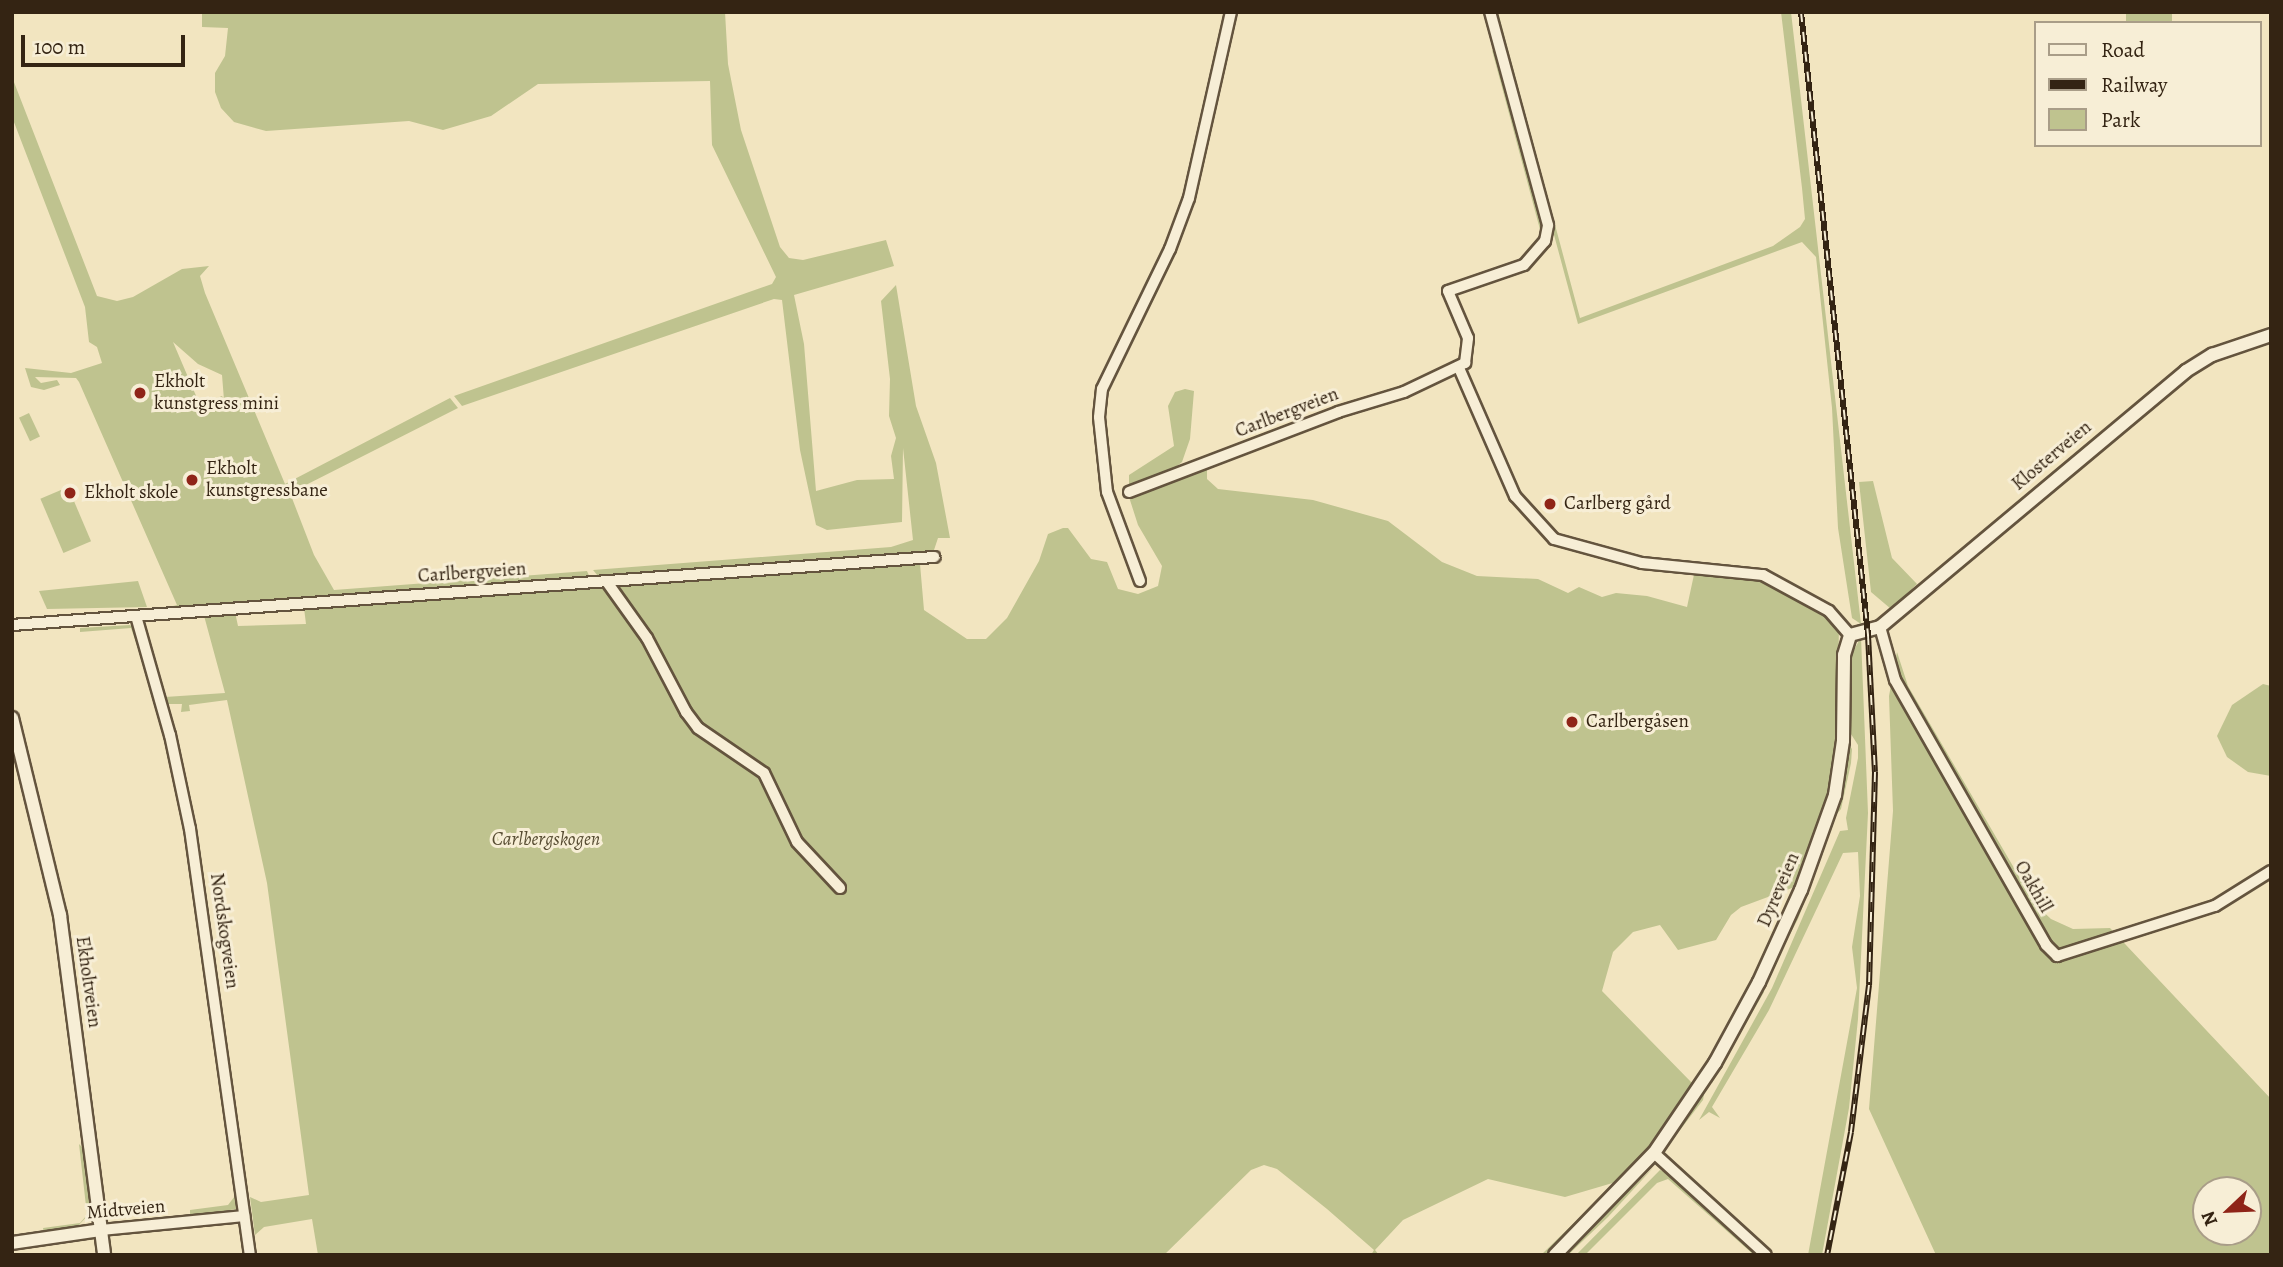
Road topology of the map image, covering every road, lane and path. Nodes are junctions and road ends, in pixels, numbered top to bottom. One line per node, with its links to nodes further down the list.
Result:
1 (1231, 12): 7 (street)
2 (1490, 12): 4 (street)
3 (2271, 335): 11 (main road, Klosterveien)
4 (1458, 368): 5 (street, Carlbergveien); 12 (street)
5 (1129, 492)
6 (934, 557): 8 (street, Carlbergveien)
7 (1140, 581)
8 (607, 582): 9 (street, Carlbergveien); 15 (street)
9 (136, 617): 10 (street, Carlbergveien); 17 (street, Nordskogveien)
10 (12, 625)
11 (1876, 628): 12 (main road); 14 (street, Oakhill)
12 (1850, 635): 16 (main road, Dyreveien)
13 (12, 718): 18 (main road, Ekholtveien)
14 (2271, 871)
15 (840, 888)
16 (1654, 1153): 22 (main road, Dyreveien); 23 (street)
17 (244, 1216): 18 (street, Midtveien); 21 (street, Nordskogveien)
18 (100, 1230): 19 (main road, Midtveien); 20 (main road, Ekholtveien)
19 (12, 1242)
20 (104, 1255)
21 (250, 1255)
22 (1555, 1255)
23 (1766, 1255)

